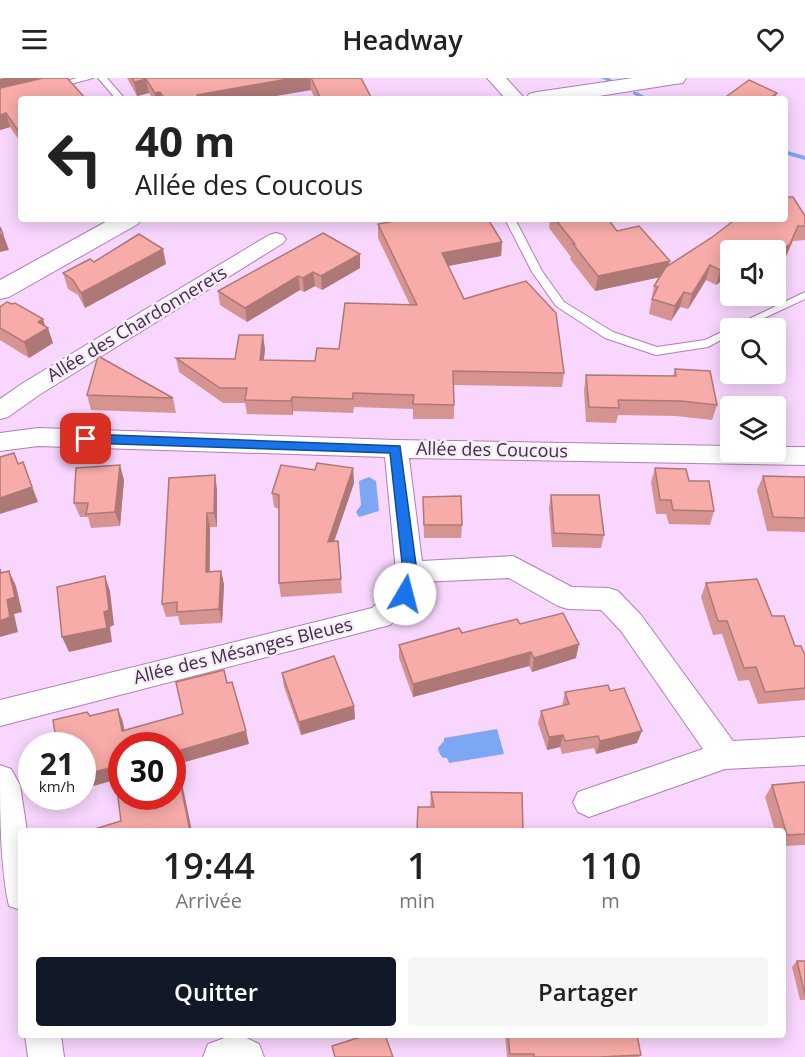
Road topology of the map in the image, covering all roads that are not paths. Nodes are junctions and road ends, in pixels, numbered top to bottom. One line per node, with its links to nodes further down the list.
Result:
1 (88, 78): 5 (lane)
2 (102, 78): 6 (lane)
3 (496, 78): 7 (street)
4 (675, 78): 8 (street)
5 (44, 88)
6 (118, 96)
7 (513, 96)
8 (561, 96)
9 (124, 222): 12 (street)
10 (512, 222): 15 (lane)
11 (276, 239): 16 (street, Allée des Chardonnerets)
12 (0, 291)
13 (805, 295): 14 (lane)
14 (756, 318)
15 (720, 336)
16 (0, 411)
17 (0, 441): 18 (street, Allée des Coucous)
18 (396, 449): 19 (street, Allée des Coucous); 20 (street, Allée des Mésanges Bleues)
19 (805, 456)
20 (410, 572): 21 (street, Allée des Mésanges Bleues); 23 (street)
21 (0, 713)
22 (805, 751): 23 (street)
23 (725, 755): 25 (street)
24 (0, 779): 26 (street)
25 (589, 802)
26 (18, 875)
27 (43, 1038): 28 (street)
28 (46, 1057)
29 (221, 1057): 30 (street)
30 (246, 1057)

